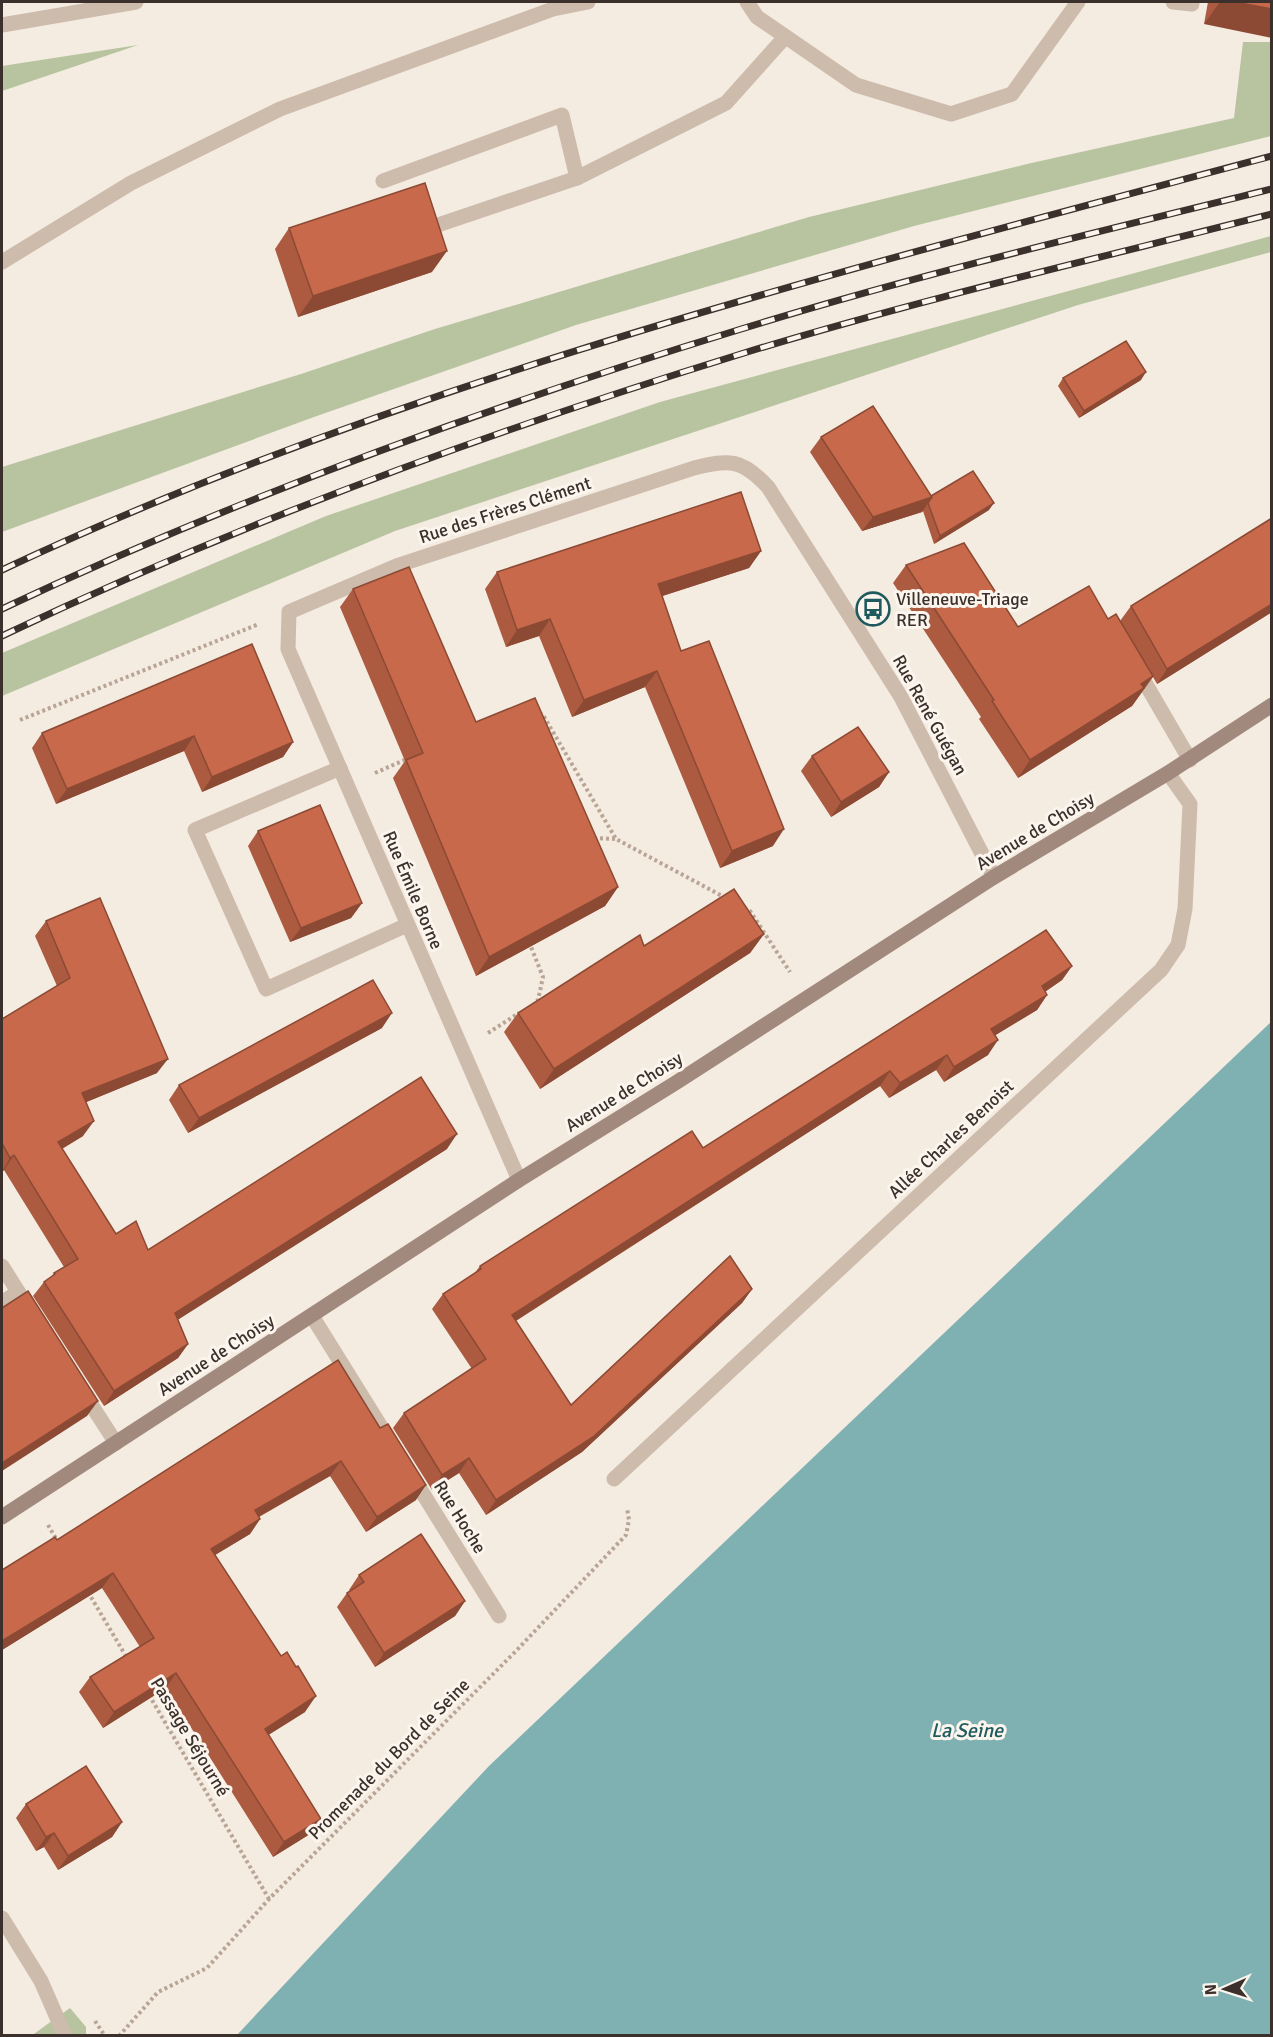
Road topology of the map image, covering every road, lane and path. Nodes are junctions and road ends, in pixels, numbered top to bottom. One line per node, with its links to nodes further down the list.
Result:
1 (136, 2): 7 (street)
2 (588, 2): 12 (street)
3 (747, 2): 8 (street)
4 (1078, 2): 8 (street)
5 (1173, 2): 6 (street)
6 (1192, 4)
7 (2, 25)
8 (786, 37): 9 (street)
9 (576, 178): 10 (street); 11 (street)
10 (383, 181)
11 (429, 228)
12 (2, 262)
13 (738, 464): 14 (street, Rue des Frères Clément); 26 (street, Rue René Guégan)
14 (289, 612): 18 (path); 21 (street, Rue Émile Borne)
15 (1131, 659): 20 (street)
16 (1272, 705): 20 (main road, Avenue de Choisy)
17 (534, 711): 25 (path)
18 (20, 720)
19 (416, 754): 23 (path)
20 (1190, 760): 22 (main road, Avenue de Choisy)
21 (340, 768): 23 (street, Rue Émile Borne); 29 (street)
22 (1168, 773): 26 (main road, Avenue de Choisy); 41 (street, Allée Charles Benoist)
23 (346, 785): 29 (street, Rue Émile Borne)
24 (587, 838): 25 (path)
25 (616, 839): 27 (path)
26 (994, 877): 31 (main road, Avenue de Choisy)
27 (730, 900)
28 (740, 905): 31 (path)
29 (407, 925): 32 (street, Rue Émile Borne)
30 (526, 936): 32 (path)
31 (807, 998): 33 (main road, Avenue de Choisy)
32 (462, 1050): 33 (street, Rue Émile Borne)
33 (519, 1180): 37 (main road, Avenue de Choisy)
34 (2, 1266): 35 (street)
35 (18, 1292): 36 (street); 38 (street)
36 (2, 1303)
37 (312, 1316): 40 (main road, Avenue de Choisy); 46 (street, Rue Hoche)
38 (36, 1320)
39 (72, 1376): 40 (street)
40 (116, 1443): 42 (main road, Avenue de Choisy)
41 (618, 1475): 49 (path, Promenade du Bord de Seine)
42 (32, 1497): 43 (main road, Avenue de Choisy); 44 (path)
43 (2, 1517)
44 (62, 1549)
45 (87, 1590): 47 (path)
46 (499, 1616)
47 (129, 1662)
48 (148, 1693): 49 (path, Passage Séjourné)
49 (269, 1899): 52 (path, Promenade du Bord de Seine)
50 (2, 1918): 51 (street)
51 (65, 2036)
52 (119, 2036)

